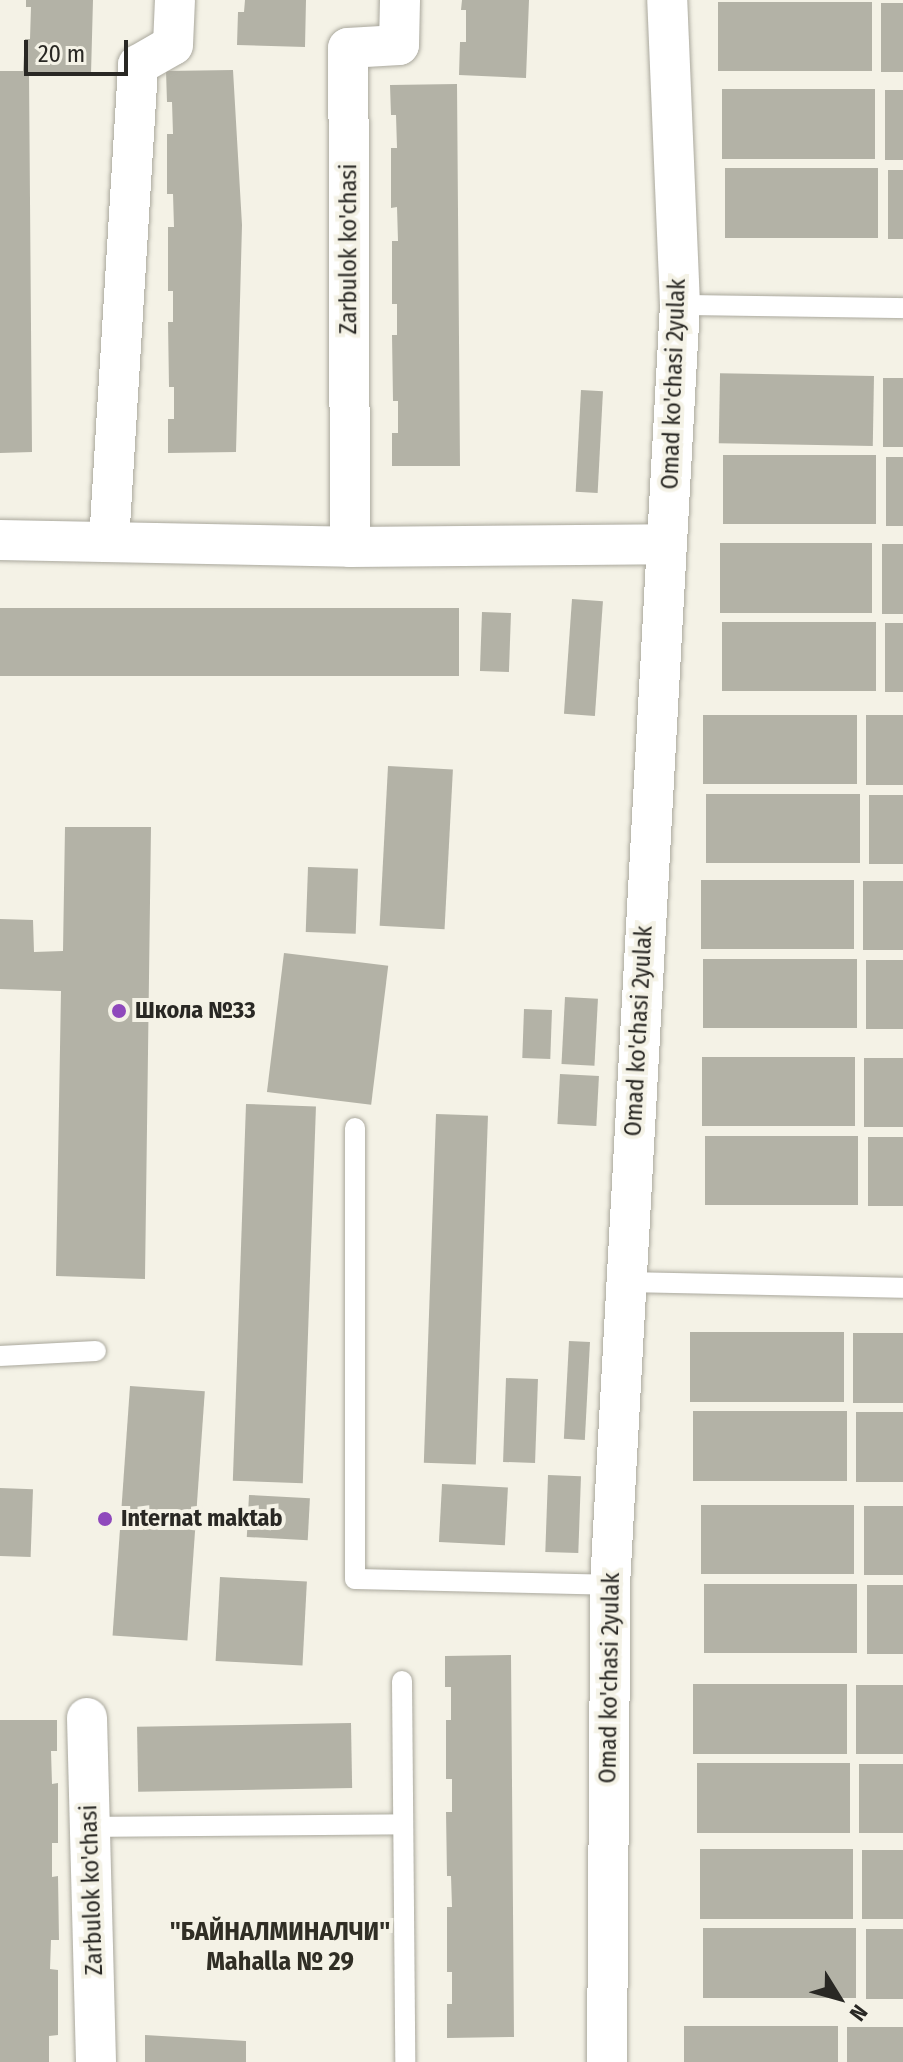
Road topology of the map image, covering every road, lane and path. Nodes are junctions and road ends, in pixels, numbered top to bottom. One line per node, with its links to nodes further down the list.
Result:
1 (175, 0): 7 (street)
2 (400, 0): 9 (street, Zarbulok ko'chasi)
3 (667, 0): 4 (street, Omad ko'chasi 2yulak)
4 (680, 305): 5 (lane); 8 (street, Omad ko'chasi 2yulak)
5 (903, 308)
6 (0, 540): 7 (street)
7 (109, 542): 9 (street)
8 (667, 544): 9 (street); 11 (street, Omad ko'chasi 2yulak)
9 (350, 547)
10 (355, 1128): 15 (lane)
11 (624, 1282): 12 (lane); 15 (street, Omad ko'chasi 2yulak)
12 (903, 1288)
13 (96, 1351): 14 (lane)
14 (0, 1356)
15 (610, 1585): 22 (street, Omad ko'chasi 2yulak)
16 (402, 1681): 18 (lane)
17 (87, 1718): 19 (street, Zarbulok ko'chasi)
18 (403, 1824): 19 (lane); 21 (lane)
19 (90, 1827): 20 (street, Zarbulok ko'chasi)
20 (96, 2062)
21 (405, 2062)
22 (607, 2062)

